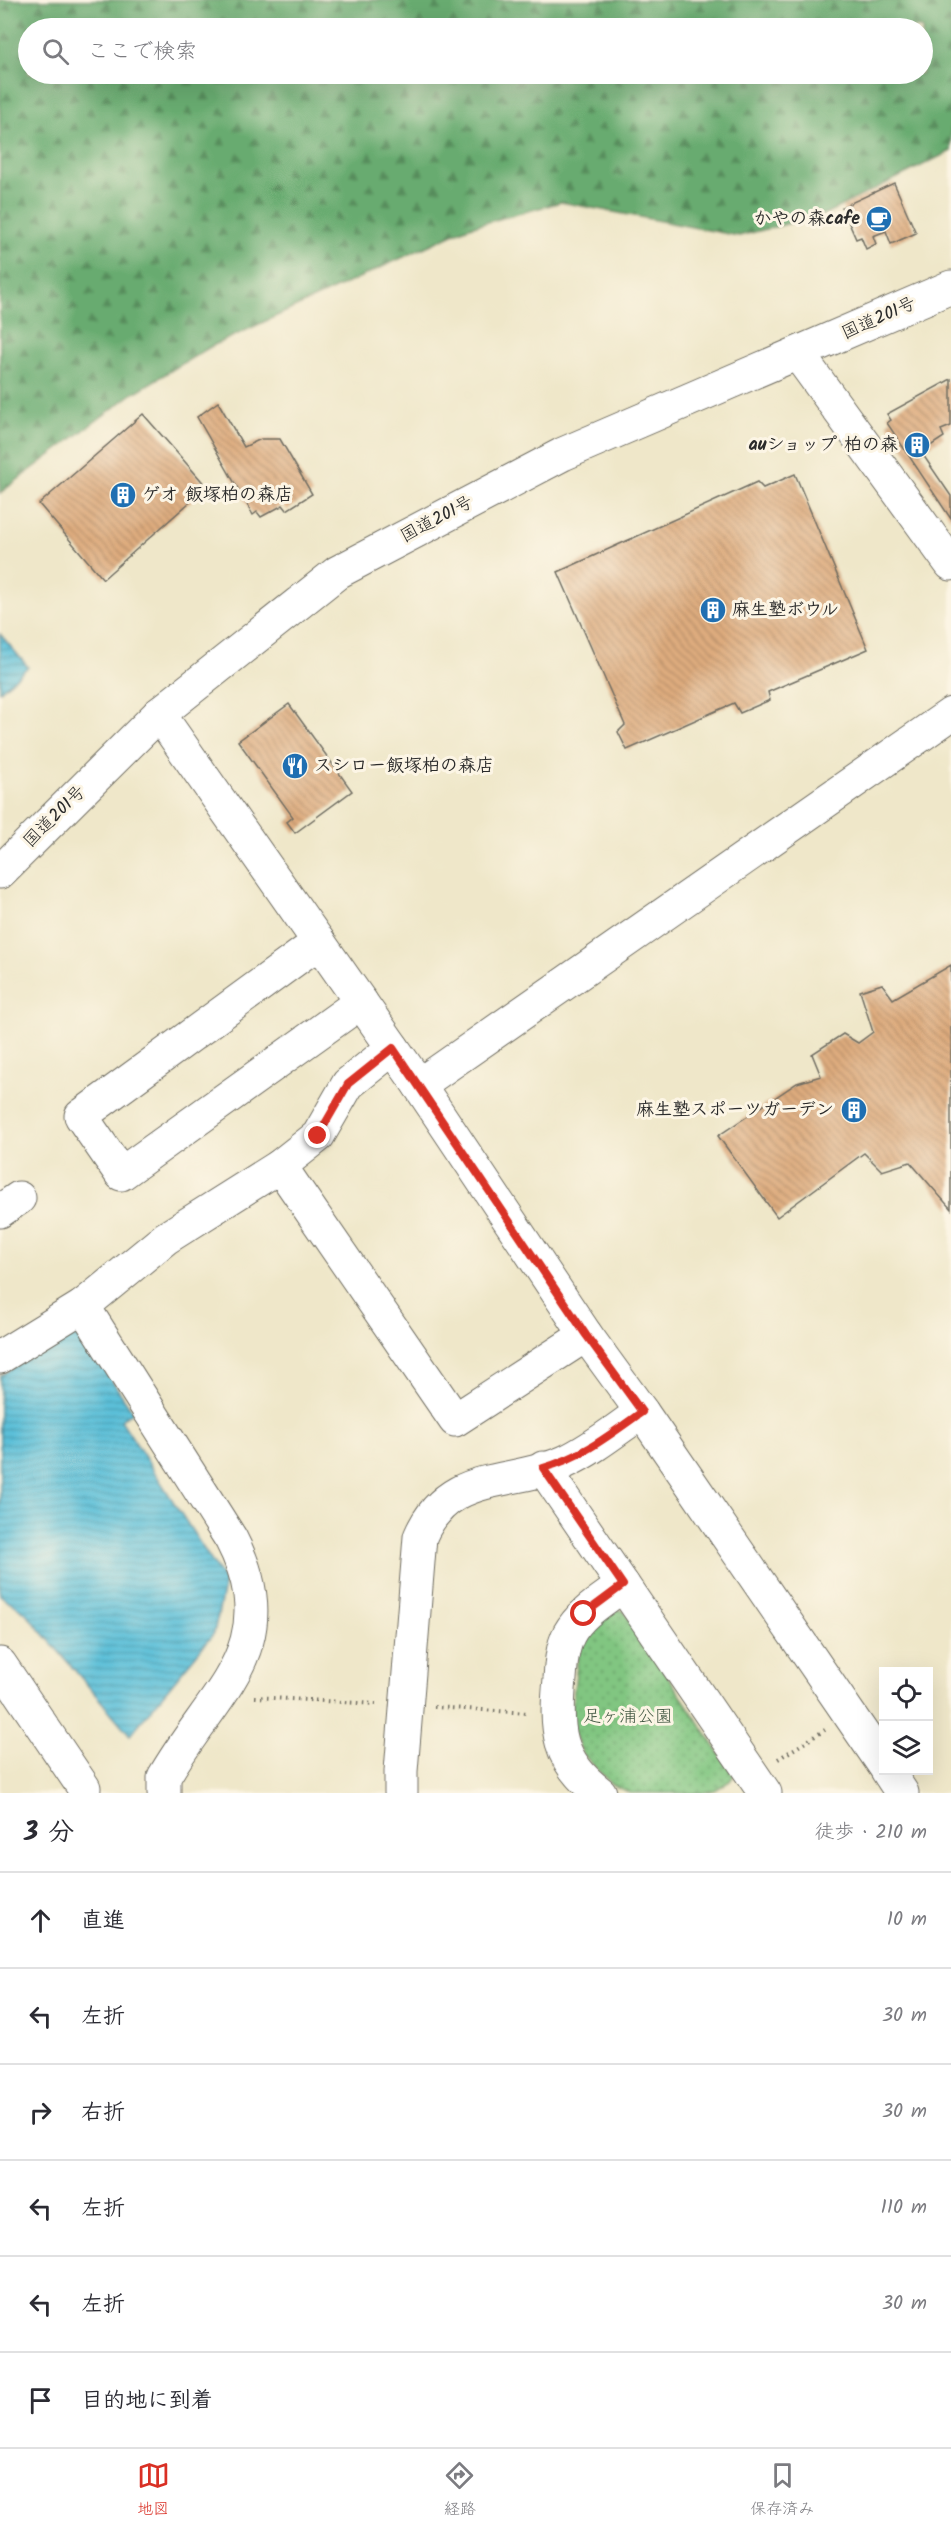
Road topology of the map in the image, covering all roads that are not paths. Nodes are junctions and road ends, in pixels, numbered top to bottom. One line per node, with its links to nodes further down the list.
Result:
1 (951, 287): 2 (main road, 国道201号)
2 (798, 354): 3 (main road); 4 (main road, 国道201号)
3 (951, 564)
4 (159, 714): 6 (main road, 国道201号); 7 (main road)
5 (951, 714): 10 (main road)
6 (0, 872)
7 (319, 942): 8 (main road); 8 (main road)
8 (361, 1002): 9 (main road)
9 (393, 1048): 10 (main road); 11 (main road)
10 (419, 1085): 13 (main road)
11 (280, 1166): 12 (main road); 13 (main road)
12 (83, 1306): 14 (main road); 23 (main road)
13 (586, 1335): 15 (main road)
14 (0, 1357)
15 (642, 1412): 16 (main road); 19 (main road)
16 (543, 1468): 17 (main road); 24 (main road)
17 (623, 1585): 21 (main road); 25 (main road)
18 (0, 1664): 22 (main road)
19 (879, 1758)
20 (890, 1775): 26 (main road)
21 (754, 1786)
22 (84, 1788)
23 (164, 1793)
24 (401, 1793)
25 (600, 1793)
26 (902, 1793)

